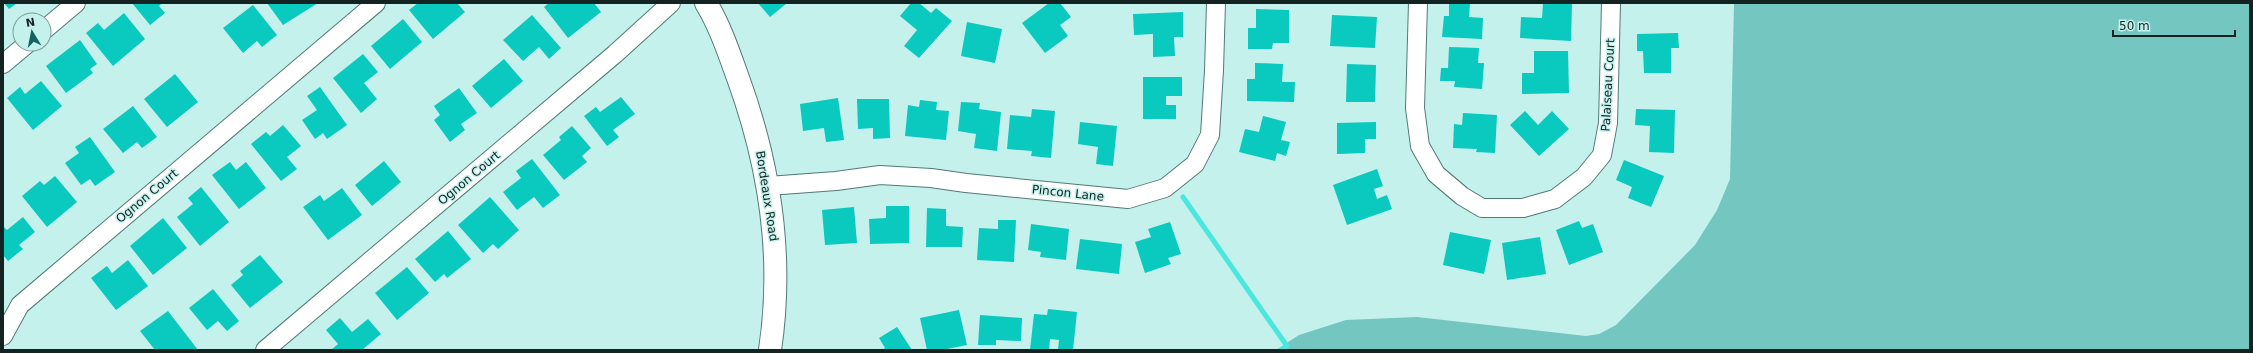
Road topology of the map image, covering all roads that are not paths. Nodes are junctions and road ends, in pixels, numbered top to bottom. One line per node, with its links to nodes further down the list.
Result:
1 (76, 3): 8 (street)
2 (376, 3): 12 (street, Ognon Court)
3 (671, 3): 13 (street, Ognon Court)
4 (706, 3): 11 (street, Bordeaux Road)
5 (1216, 3): 11 (street, Pincon Lane)
6 (1418, 3): 7 (street, Palaiseau Court)
7 (1611, 3)
8 (52, 23)
9 (17, 52): 10 (street)
10 (3, 64)
11 (768, 186): 15 (street, Bordeaux Road)
12 (3, 336)
13 (285, 344): 14 (street, Ognon Court)
14 (265, 350)
15 (770, 350)

